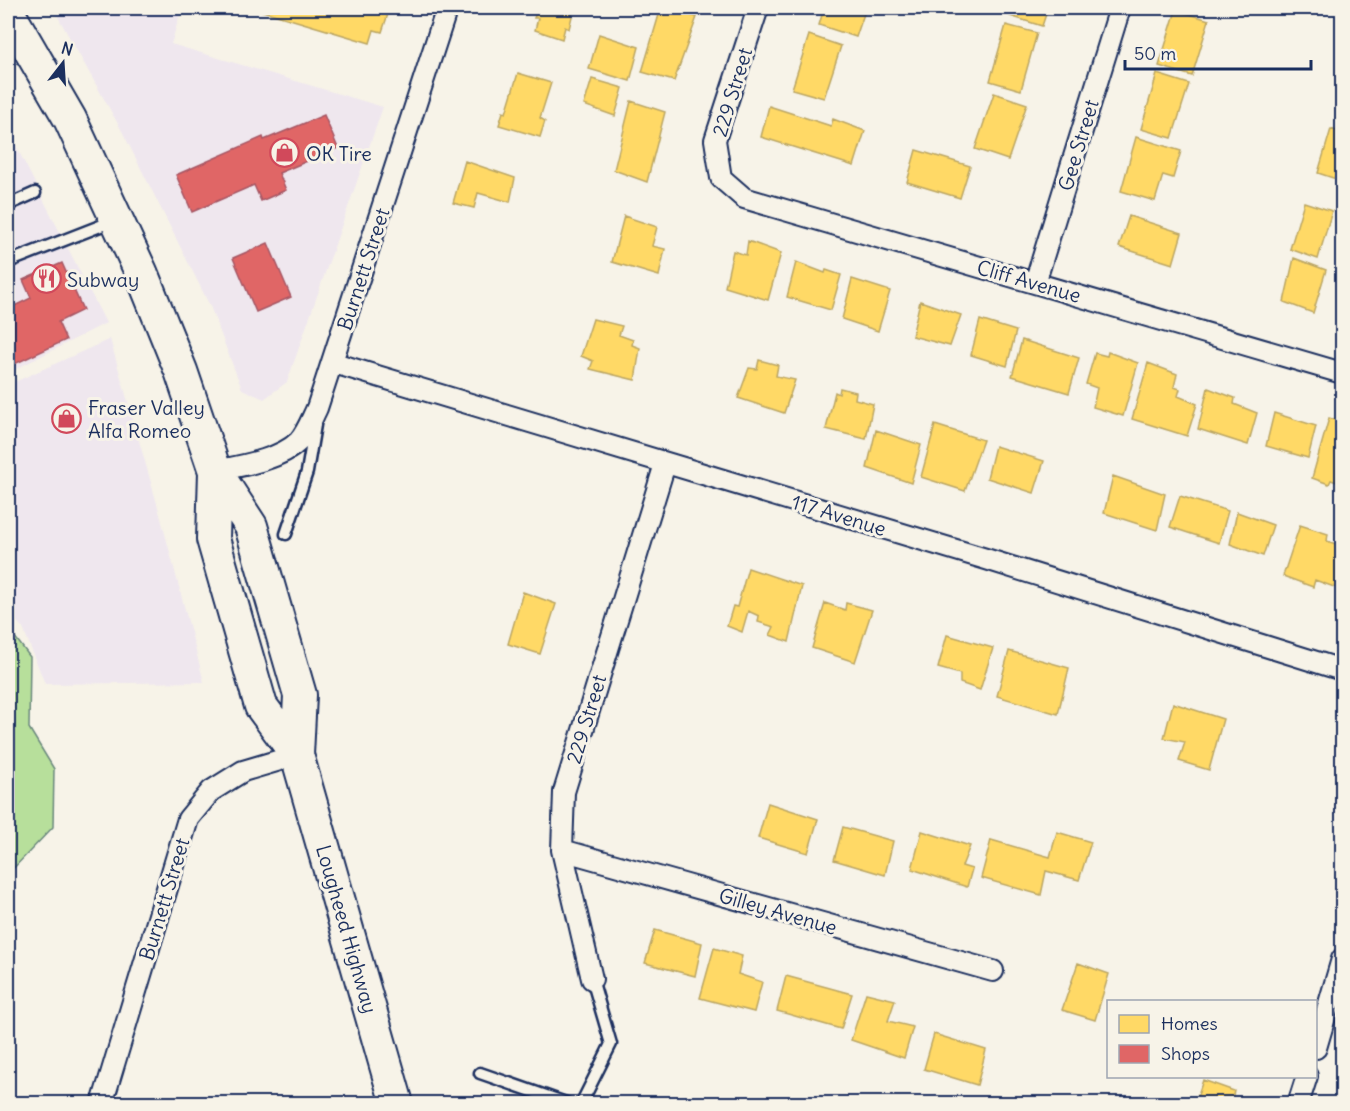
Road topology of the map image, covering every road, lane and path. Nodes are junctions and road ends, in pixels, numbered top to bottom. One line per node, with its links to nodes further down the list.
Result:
1 (447, 8): 12 (street, Burnett Street)
2 (758, 8): 6 (street, 229 Street)
3 (1120, 8): 11 (street, Gee Street)
4 (8, 12): 5 (main road, Lougheed Highway)
5 (15, 38): 9 (main road, Lougheed Highway)
6 (721, 178): 11 (street, Cliff Avenue)
7 (35, 193): 8 (lane)
8 (8, 205)
9 (115, 220): 10 (lane); 16 (main road, Lougheed Highway)
10 (8, 262)
11 (1035, 283): 13 (street, Cliff Avenue)
12 (334, 363): 14 (street, Burnett Street); 15 (street, 117 Avenue)
13 (1342, 373)
14 (317, 408): 16 (street, Burnett Street); 17 (lane)
15 (665, 464): 18 (street, 117 Avenue); 20 (street, 229 Street)
16 (215, 471): 19 (main road, Lougheed Highway); 19 (main road, Lougheed Highway)
17 (286, 534)
18 (1342, 670)
19 (297, 754): 27 (street, Burnett Street); 28 (main road, Lougheed Highway)
20 (562, 850): 22 (street, Gilley Avenue); 23 (street, 229 Street)
21 (1342, 959): 24 (street)
22 (993, 971)
23 (592, 979): 30 (lane)
24 (1317, 1045)
25 (480, 1073): 29 (lane)
26 (1307, 1078): 31 (street)
27 (102, 1104)
28 (397, 1104)
29 (569, 1104)
30 (581, 1104)
31 (1298, 1104)

